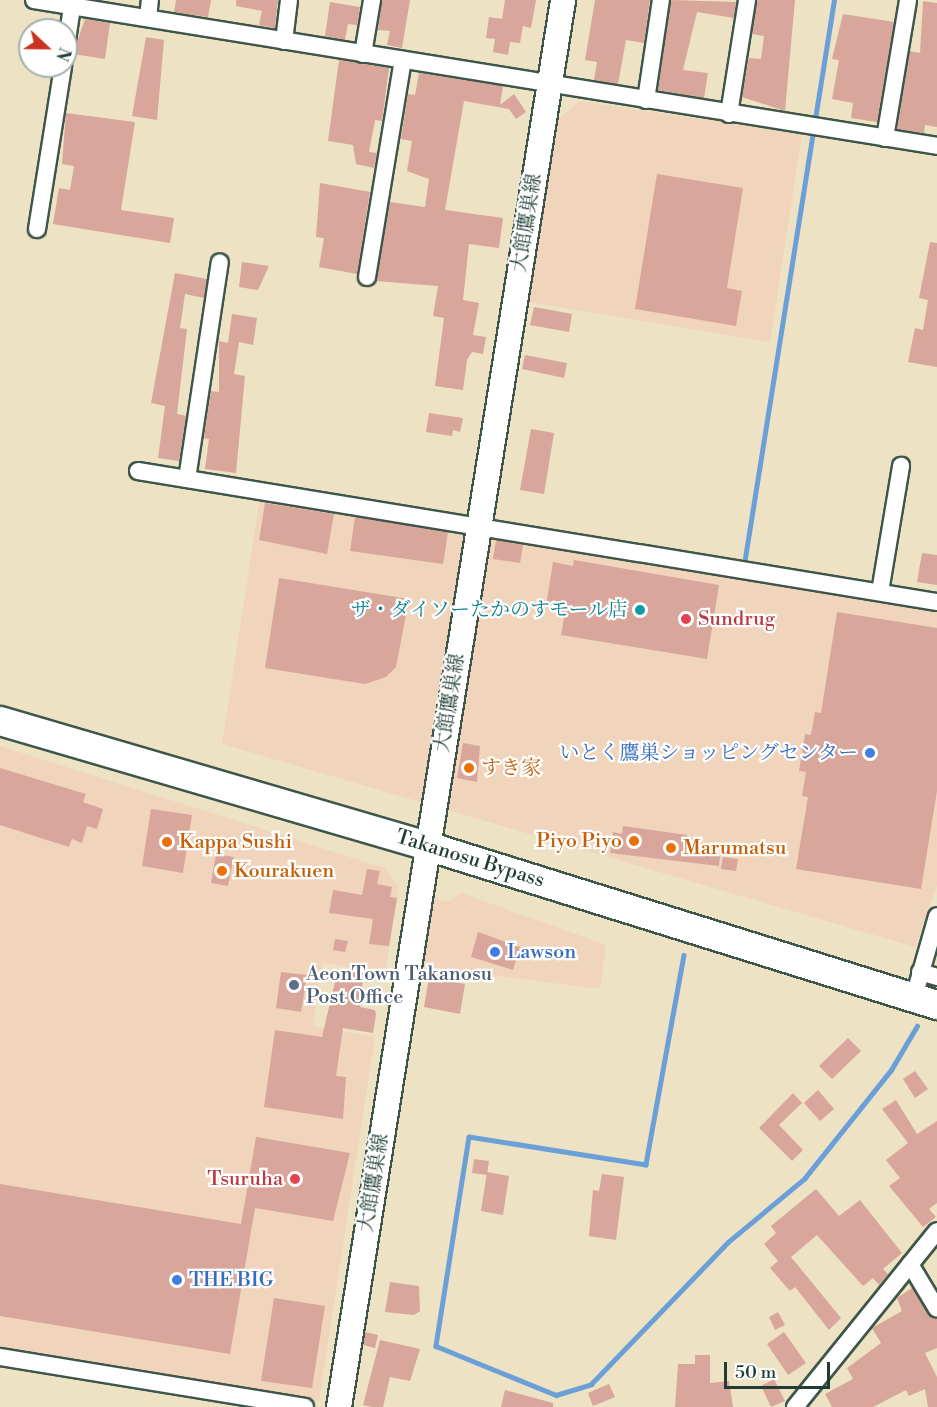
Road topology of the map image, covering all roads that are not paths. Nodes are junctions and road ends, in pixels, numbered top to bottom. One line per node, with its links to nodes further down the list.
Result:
1 (34, 0): 9 (street)
2 (150, 0): 11 (street)
3 (289, 0): 12 (street)
4 (372, 0): 13 (street)
5 (563, 0): 16 (main road, 大館鷹巣線)
6 (662, 0): 17 (street)
7 (747, 0): 18 (street)
8 (908, 0): 19 (street)
9 (73, 3): 10 (street); 11 (street)
10 (71, 18)
11 (148, 18): 12 (street)
12 (284, 41): 13 (street)
13 (363, 54): 14 (street)
14 (403, 60): 16 (street); 23 (street)
15 (61, 78): 21 (street)
16 (549, 85): 17 (street); 27 (main road, 大館鷹巣線)
17 (646, 99): 18 (street)
18 (729, 114): 19 (street)
19 (885, 138): 20 (street)
20 (937, 146)
21 (37, 229)
22 (220, 262): 26 (street)
23 (367, 277)
24 (901, 466): 28 (street)
25 (138, 471): 26 (street)
26 (187, 479): 27 (street)
27 (479, 526): 28 (street); 31 (main road, 大館鷹巣線)
28 (880, 592): 29 (street)
29 (937, 602)
30 (0, 721): 31 (highway, Takanosu Bypass)
31 (427, 846): 34 (highway, Takanosu Bypass); 40 (main road, 大館鷹巣線)
32 (937, 916): 34 (street)
33 (937, 977): 34 (street)
34 (924, 992)
35 (937, 1231): 36 (street)
36 (910, 1264): 37 (street); 41 (street)
37 (937, 1309)
38 (0, 1356): 39 (street)
39 (305, 1407)
40 (339, 1407)
41 (795, 1407)

